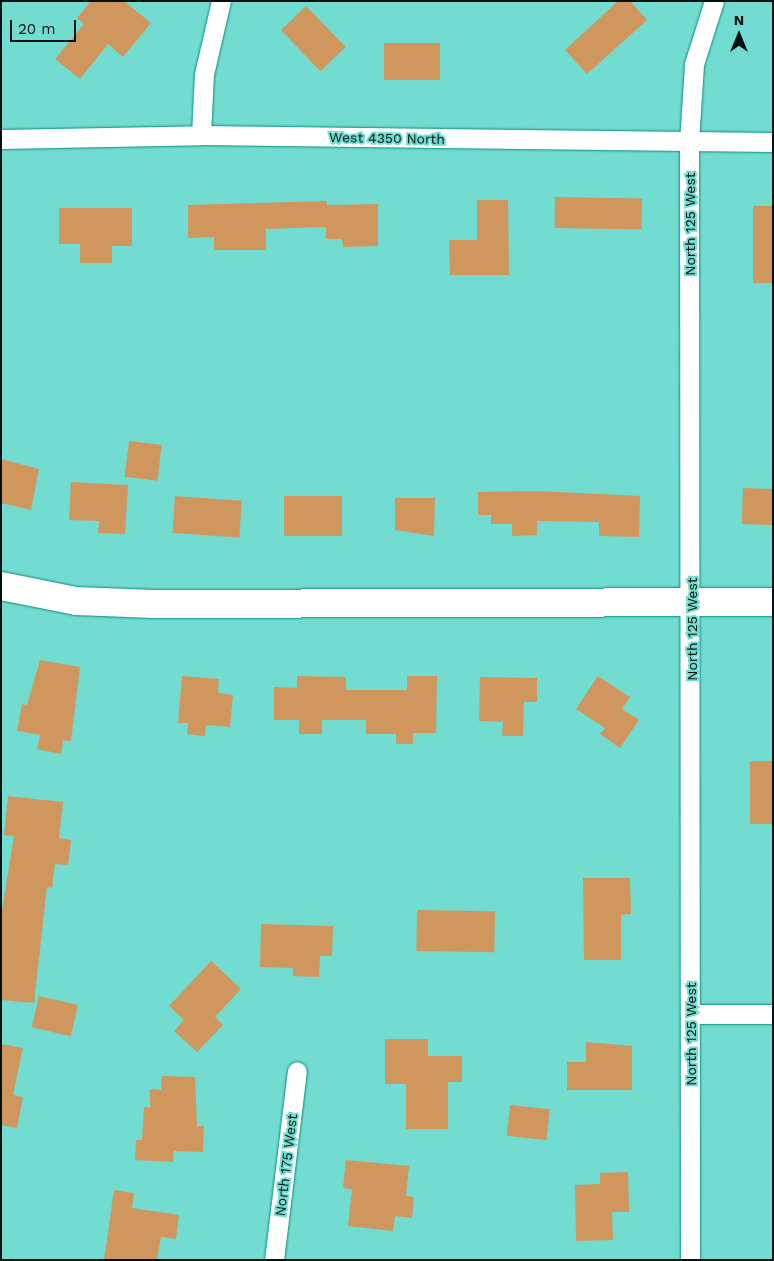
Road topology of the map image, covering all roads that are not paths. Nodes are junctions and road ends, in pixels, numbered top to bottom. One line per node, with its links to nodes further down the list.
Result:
1 (221, 1): 3 (street)
2 (714, 1): 5 (street, North 125 West)
3 (201, 135): 4 (street, West 4350 North); 5 (street, West 4350 North)
4 (1, 139)
5 (689, 142): 6 (street, West 4350 North); 8 (street, North 125 West)
6 (773, 142)
7 (1, 586): 8 (street)
8 (692, 602): 9 (street); 10 (street, North 125 West)
9 (773, 602)
10 (691, 1014): 11 (street); 14 (street, North 125 West)
11 (773, 1014)
12 (297, 1071): 13 (street, North 175 West)
13 (274, 1260)
14 (690, 1260)

